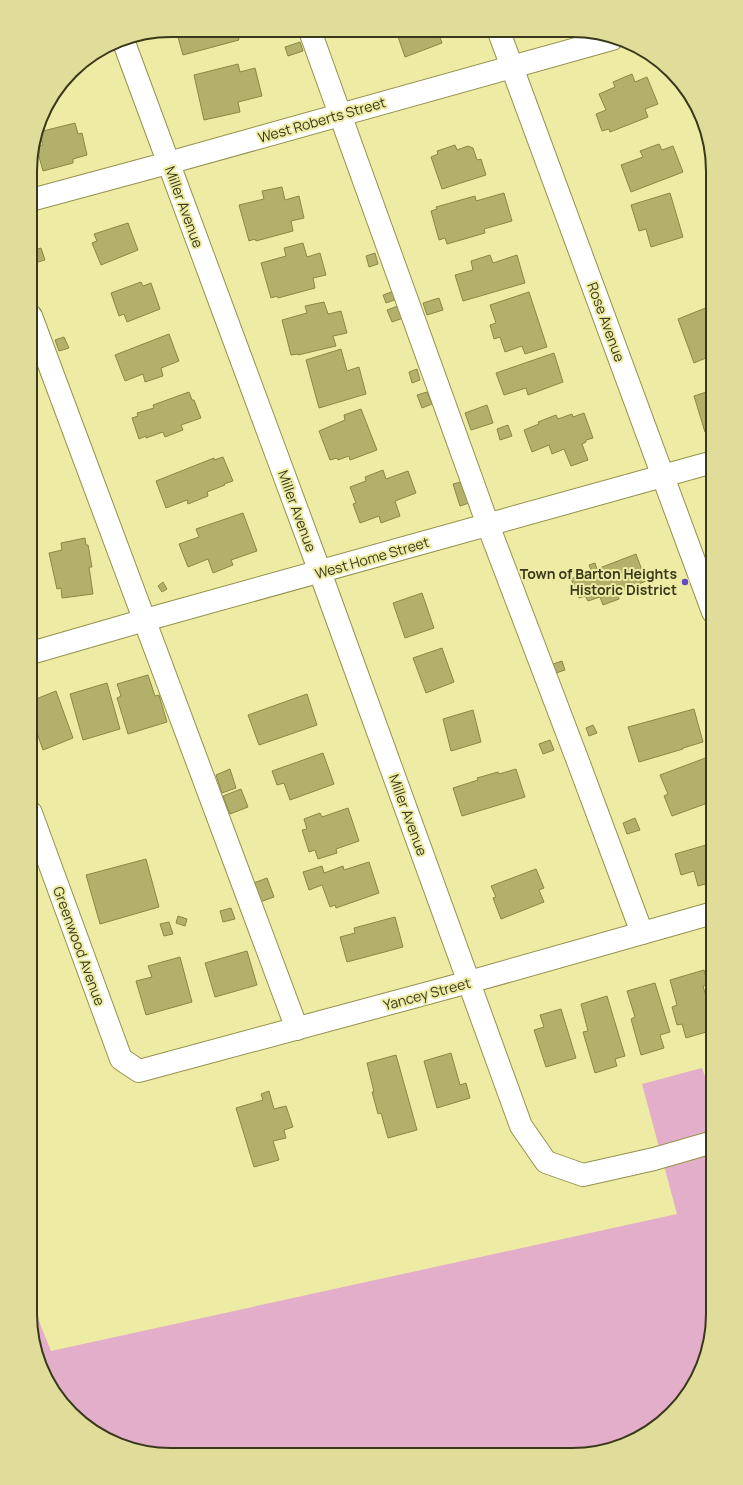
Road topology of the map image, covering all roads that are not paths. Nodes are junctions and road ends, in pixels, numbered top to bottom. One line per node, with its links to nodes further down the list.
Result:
1 (312, 37): 6 (street)
2 (501, 37): 5 (street, Rose Avenue)
3 (603, 41): 5 (street, West Roberts Street)
4 (125, 45): 7 (street, Miller Avenue)
5 (511, 66): 6 (street, West Roberts Street); 11 (street, Rose Avenue)
6 (341, 114): 7 (street, West Roberts Street); 12 (street)
7 (168, 163): 8 (street, West Roberts Street); 13 (street, Miller Avenue)
8 (37, 198)
9 (37, 332): 15 (street)
10 (706, 464): 11 (street, West Home Street)
11 (663, 477): 12 (street, West Home Street); 14 (street, Rose Avenue)
12 (488, 525): 13 (street, West Home Street); 19 (street)
13 (320, 572): 15 (street, West Home Street); 20 (street, Miller Avenue)
14 (706, 593)
15 (145, 620): 16 (street, West Home Street); 21 (street)
16 (37, 651)
17 (37, 831): 22 (street, Greenwood Avenue)
18 (706, 915): 19 (street, Yancey Street)
19 (642, 933): 20 (street, Yancey Street)
20 (469, 982): 21 (street, Yancey Street); 23 (street, Miller Avenue)
21 (297, 1029): 22 (street, Yancey Street)
22 (139, 1071)
23 (706, 1144)

